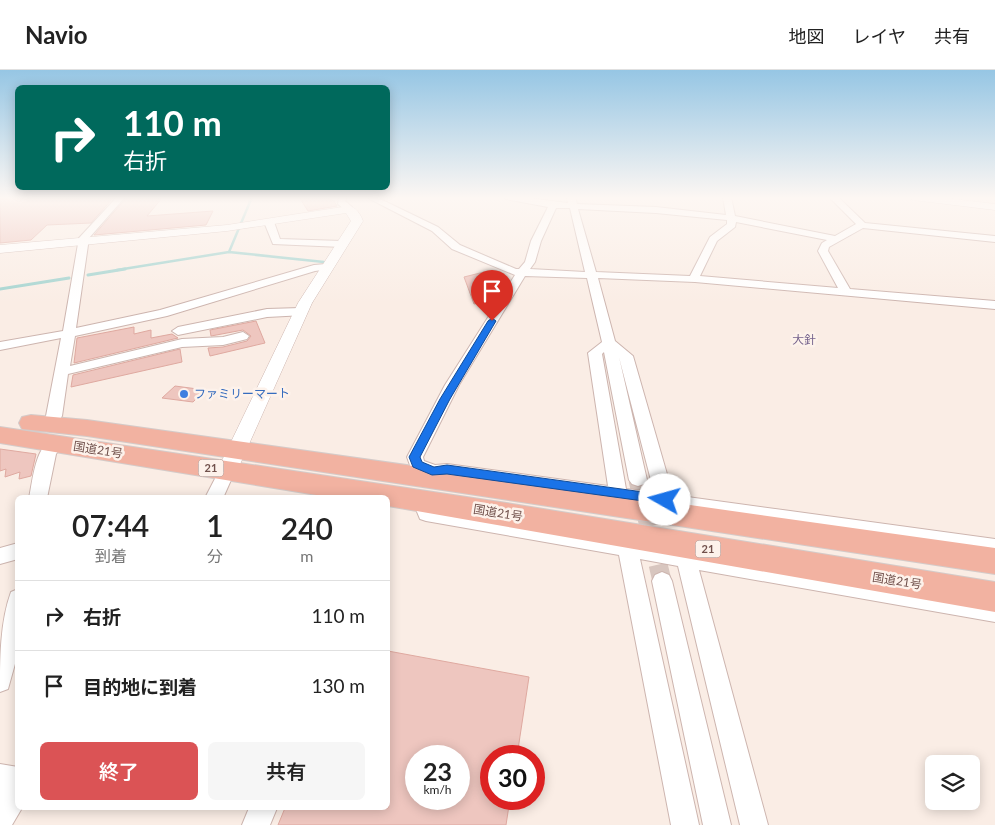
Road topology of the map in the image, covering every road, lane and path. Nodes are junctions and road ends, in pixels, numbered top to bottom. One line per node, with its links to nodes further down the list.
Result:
1 (89, 232): 14 (street)
2 (175, 232): 14 (street)
3 (273, 232): 15 (street)
4 (350, 232): 15 (street)
5 (439, 232): 18 (street)
6 (540, 232): 18 (street)
7 (580, 232): 19 (street)
8 (722, 232): 20 (street)
9 (799, 232): 13 (street)
10 (849, 232): 13 (street)
11 (931, 232): 12 (street)
12 (995, 239)
13 (836, 240): 21 (street)
14 (85, 241): 16 (street); 27 (street)
15 (342, 244): 17 (street)
16 (0, 249)
17 (326, 267): 24 (street); 27 (street)
18 (522, 272): 19 (street); 37 (street)
19 (590, 274): 20 (street); 29 (street)
20 (695, 279): 21 (street)
21 (846, 292): 22 (street)
22 (995, 305)
23 (202, 308): 25 (street)
24 (301, 312): 25 (street); 35 (street)
25 (205, 326): 26 (street)
26 (178, 331)
27 (67, 333): 30 (street); 31 (street)
28 (243, 336): 31 (street)
29 (609, 343): 36 (street); 38 (street); 41 (street)
30 (0, 346)
31 (61, 372): 33 (street)
32 (0, 420): 33 (highway, 国道21号 / 21)
33 (52, 434): 34 (highway, 国道21号 / 21); 35 (highway, 国道21号 / 21); 39 (street)
34 (0, 435)
35 (231, 460): 37 (highway, 国道21号 / 21); 40 (street)
36 (638, 480)
37 (427, 483): 38 (street); 43 (street); 47 (highway, 国道21号 / 21); 49 (highway, 国道21号 / 21)
38 (618, 494): 41 (street)
39 (39, 495)
40 (215, 495)
41 (665, 500): 42 (street)
42 (995, 547)
43 (628, 550): 46 (street); 59 (street)
44 (15, 552): 45 (street)
45 (0, 556)
46 (686, 560): 51 (street); 61 (street)
47 (995, 561)
48 (662, 581): 60 (street)
49 (995, 597)
50 (11, 606): 52 (street)
51 (995, 613)
52 (0, 681)
53 (0, 777): 54 (street)
54 (15, 780)
55 (15, 792): 57 (street)
56 (262, 810): 58 (street)
57 (0, 819)
58 (256, 825)
59 (685, 825)
60 (717, 825)
61 (754, 825)

